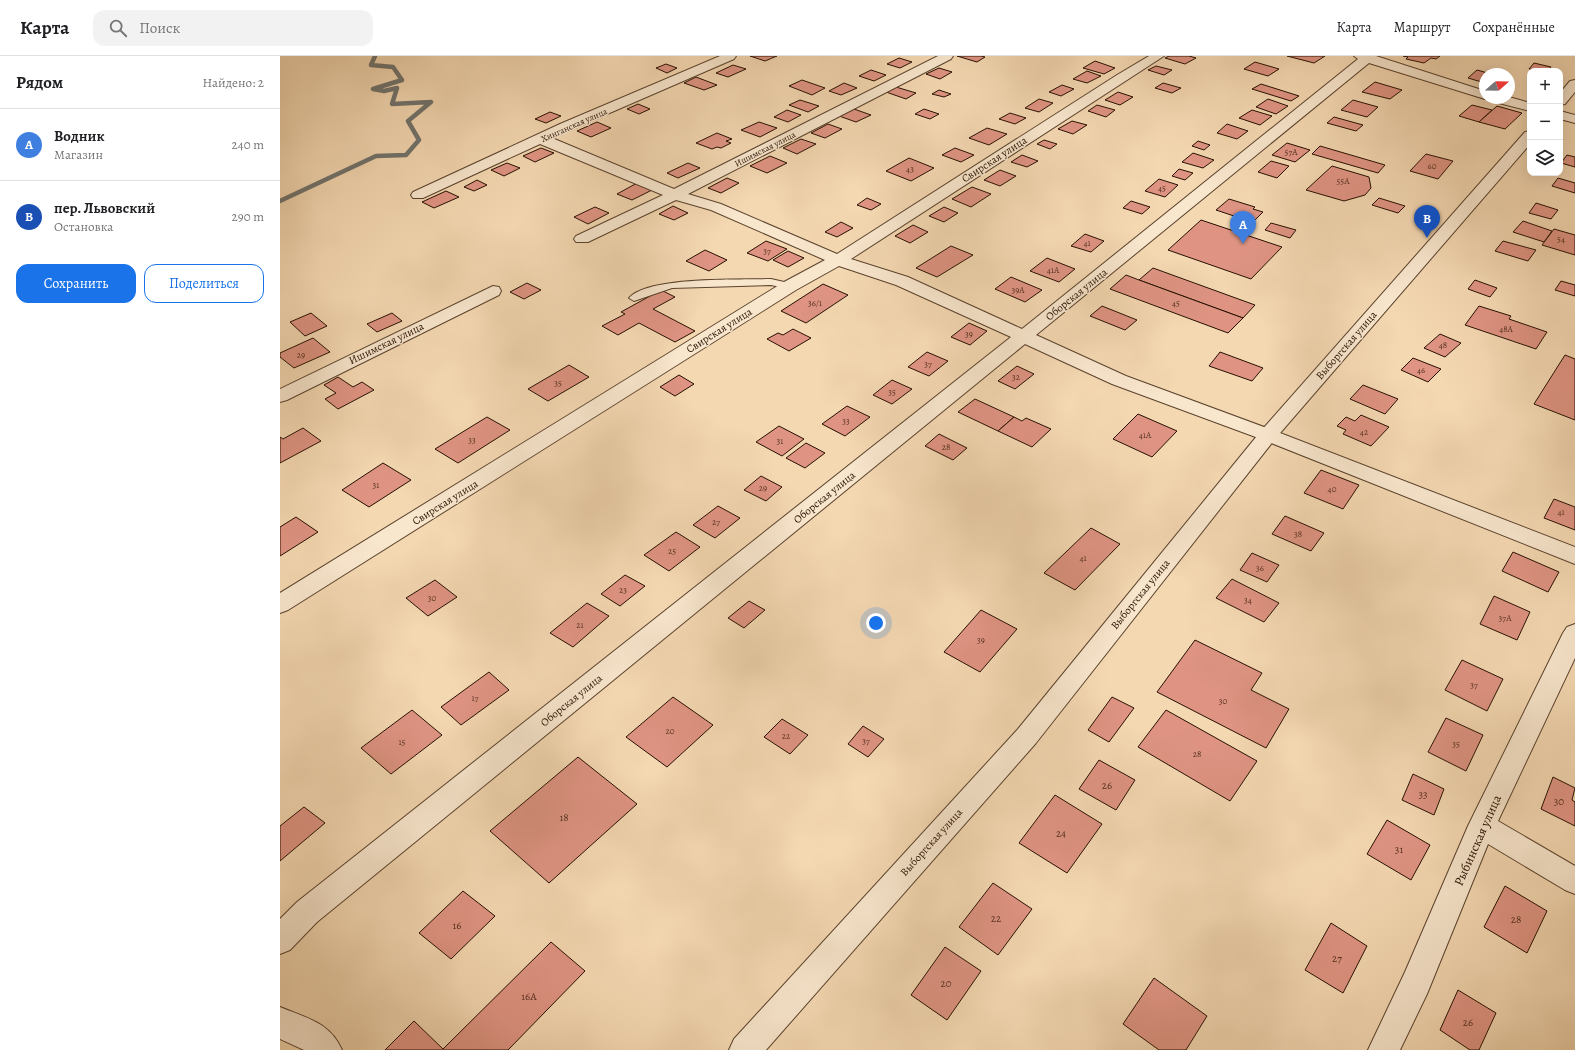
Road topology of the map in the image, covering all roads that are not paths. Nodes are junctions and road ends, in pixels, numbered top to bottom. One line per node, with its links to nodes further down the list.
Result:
1 (730, 56): 13 (street, Хинганская улица)
2 (947, 56): 14 (street, Ишимская улица)
3 (1158, 56): 17 (street, Свирская улица)
4 (1366, 57): 6 (street); 21 (street, Оборская улица)
5 (1575, 84): 7 (street)
6 (1479, 93)
7 (1563, 98)
8 (1515, 103): 9 (street)
9 (1527, 106)
10 (1563, 116): 11 (street)
11 (1575, 119)
12 (1527, 138): 23 (street, Выборгская улица)
13 (541, 139): 14 (street); 15 (street, Хинганская улица)
14 (675, 194): 16 (street, Ишимская улица); 17 (street)
15 (418, 195)
16 (582, 238)
17 (838, 260): 18 (street, Свирская улица); 21 (street)
18 (790, 286): 20 (lane); 25 (street, Свирская улица)
19 (493, 291): 22 (street, Ишимская улица)
20 (634, 298)
21 (1024, 337): 23 (street); 29 (street, Оборская улица)
22 (280, 396)
23 (1268, 435): 24 (street); 32 (street, Выборгская улица)
24 (1575, 556)
25 (280, 604)
26 (1575, 633): 27 (street, Рыбинская улица)
27 (1482, 826): 28 (street); 33 (street, Рыбинская улица)
28 (1575, 881)
29 (280, 940)
30 (280, 1023): 31 (street)
31 (326, 1050)
32 (745, 1050)
33 (1384, 1050)

